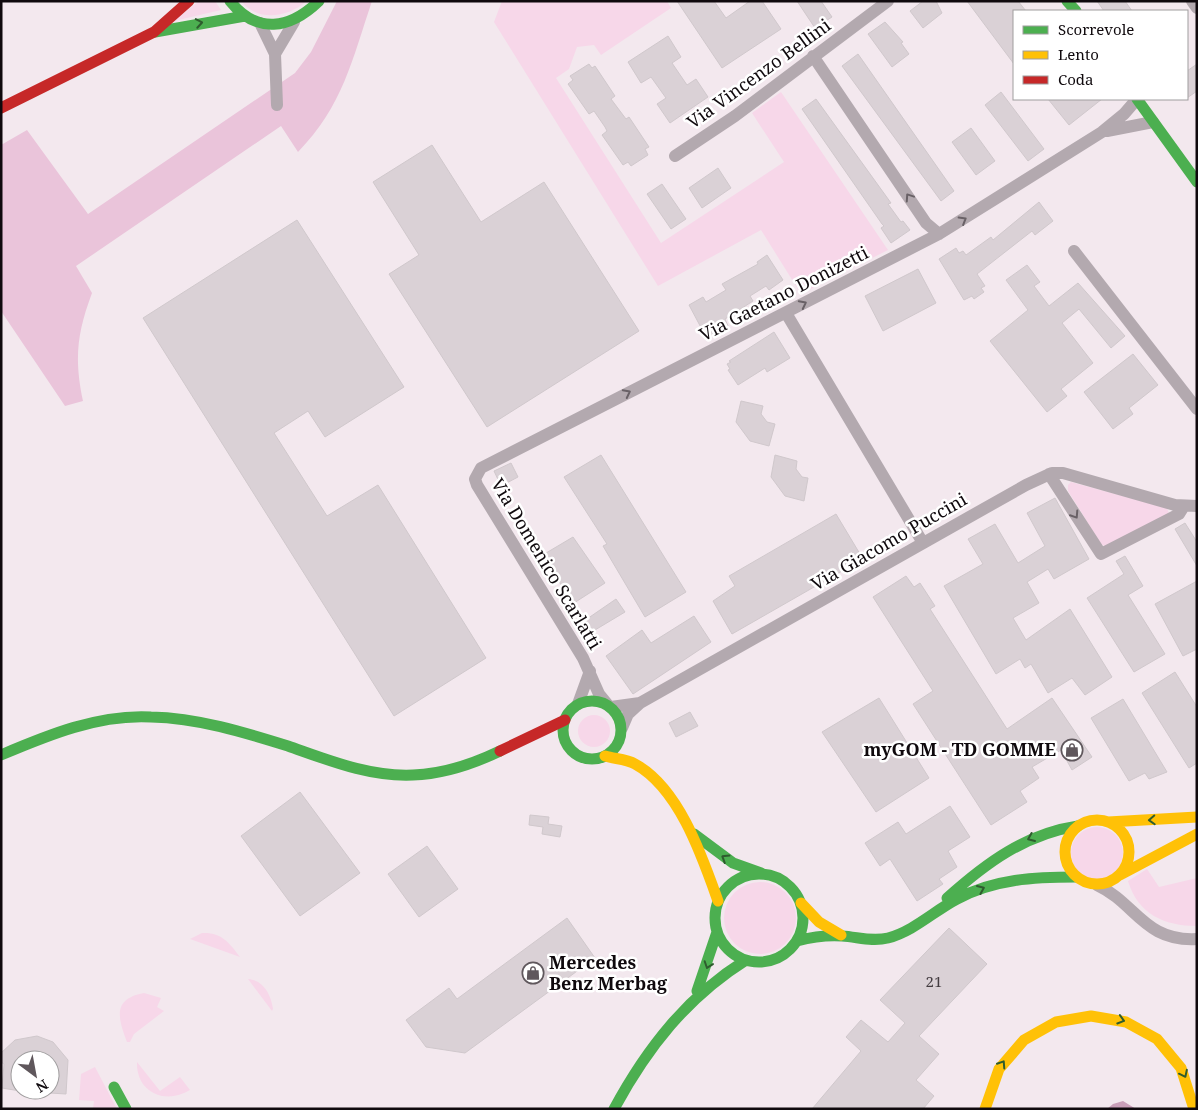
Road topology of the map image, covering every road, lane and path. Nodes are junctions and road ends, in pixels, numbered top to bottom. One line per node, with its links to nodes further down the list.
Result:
1 (190, 1): 10 (main road)
2 (230, 1): 7 (main road)
3 (319, 1): 8 (main road)
4 (888, 1): 12 (street, Via Vincenzo Bellini)
5 (1192, 1): 6 (street)
6 (1197, 8)
7 (244, 16): 9 (main road); 10 (main road, one-way to 7)
8 (294, 22): 9 (main road); 11 (street)
9 (260, 23): 11 (street)
10 (154, 32): 16 (main road)
11 (275, 54): 15 (street)
12 (813, 56): 19 (street, Via Vincenzo Bellini); 21 (street, one-way to 12)
13 (1136, 100): 18 (street, Via Gaetano Donizetti)
14 (1138, 100): 17 (main road)
15 (277, 105)
16 (1, 108)
17 (1153, 122): 18 (street, Via Gaetano Donizetti); 20 (main road)
18 (1102, 132): 21 (street, Via Gaetano Donizetti, one-way to 18)
19 (675, 156)
20 (1197, 182)
21 (939, 234): 23 (street, Via Gaetano Donizetti, one-way to 21)
22 (1074, 251): 24 (street)
23 (786, 313): 26 (street, Via Gaetano Donizetti, one-way to 23); 28 (street)
24 (1197, 409)
25 (1049, 474): 27 (street, Via Giacomo Puccini); 27 (street, one-way to 27); 28 (street, Via Giacomo Puccini)
26 (476, 475): 29 (street, Via Domenico Scarlatti)
27 (1189, 506)
28 (923, 543): 31 (street, Via Giacomo Puccini)
29 (590, 671): 30 (street, Via Domenico Scarlatti); 32 (street, Via Domenico Scarlatti)
30 (578, 704): 32 (main road); 33 (main road)
31 (640, 704): 32 (street, Via Giacomo Puccini); 34 (street)
32 (610, 706): 34 (main road)
33 (565, 720): 35 (main road); 36 (main road)
34 (622, 731): 38 (main road); 39 (main road)
35 (529, 738): 36 (main road); 37 (main road)
36 (569, 747): 38 (main road)
37 (1, 755)
38 (605, 756): 39 (main road)
39 (635, 764): 43 (main road)
40 (1197, 817): 41 (main road, one-way to 41)
41 (1108, 822): 42 (main road); 46 (main road)
42 (1078, 826): 47 (main road); 52 (main road, one-way to 52)
43 (692, 832): 45 (main road, one-way to 43); 49 (main road)
44 (1197, 834): 46 (main road)
45 (764, 874): 49 (main road); 50 (main road)
46 (1119, 875): 48 (main road); 51 (street)
47 (1076, 877): 48 (main road); 52 (main road, one-way to 47)
48 (1097, 884): 51 (street)
49 (718, 901): 53 (main road)
50 (801, 903): 54 (main road); 56 (main road)
51 (1124, 903): 55 (street)
52 (923, 921): 54 (main road)
53 (717, 932): 57 (main road); 58 (main road, one-way to 58)
54 (843, 936): 56 (main road)
55 (1197, 939)
56 (797, 941): 57 (main road)
57 (746, 960): 58 (main road)
58 (695, 996): 61 (main road)
59 (114, 1087): 60 (main road)
60 (126, 1109)
61 (614, 1109)
62 (985, 1109): 63 (main road, one-way to 63)
63 (1194, 1109)

